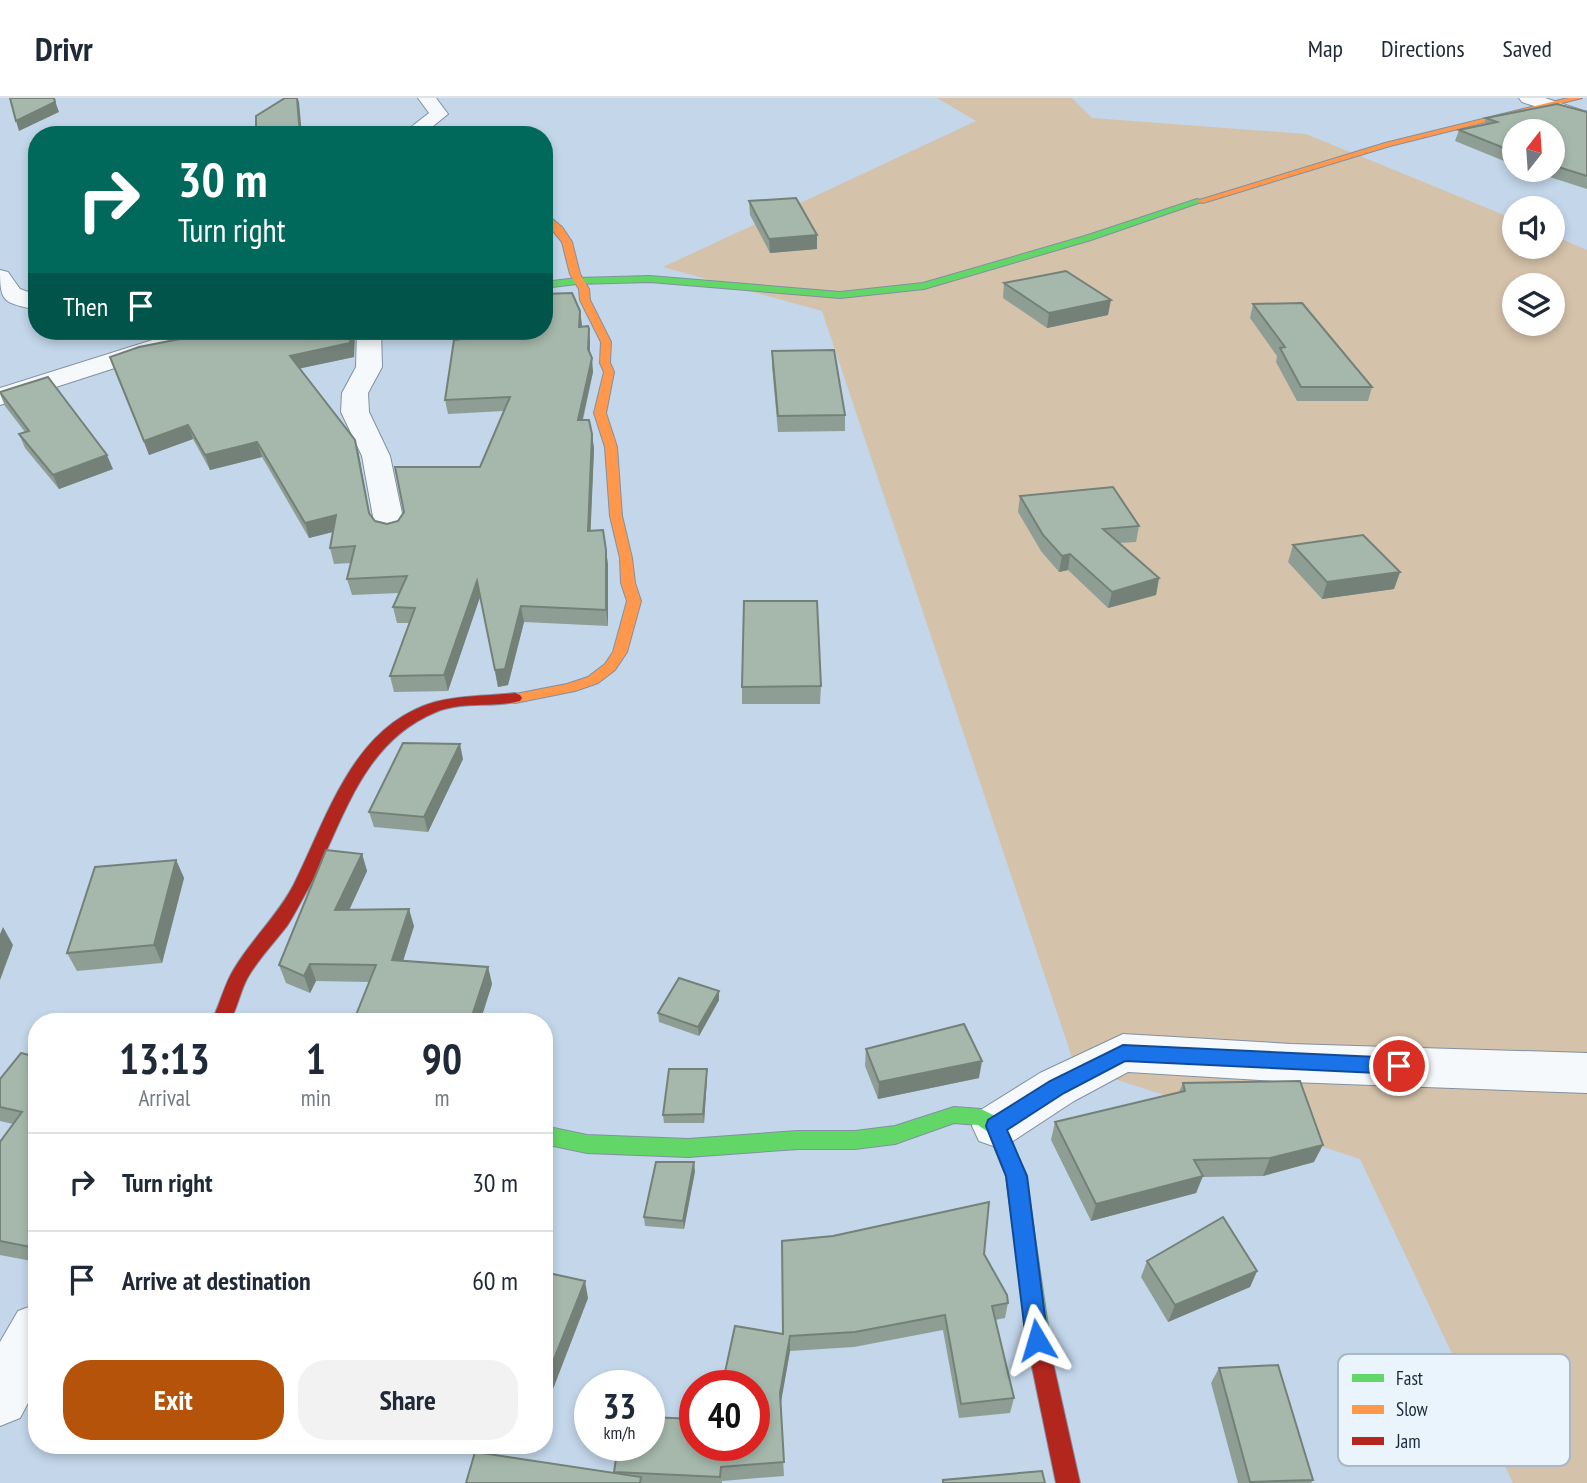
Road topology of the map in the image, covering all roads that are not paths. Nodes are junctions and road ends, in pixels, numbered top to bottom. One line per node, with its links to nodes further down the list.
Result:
1 (427, 98): 6 (street)
2 (1528, 98): 4 (street)
3 (1578, 98): 4 (street)
4 (1548, 104): 5 (street); 9 (street)
5 (1587, 118)
6 (422, 126)
7 (553, 223): 9 (street)
8 (0, 277): 11 (street)
9 (577, 281): 10 (street); 18 (street)
10 (553, 284)
11 (28, 299)
12 (125, 340): 15 (street)
13 (174, 340): 15 (street)
14 (369, 340): 17 (street)
15 (144, 349): 16 (street)
16 (0, 397)
17 (390, 528)
18 (232, 1013)
19 (1587, 1073): 20 (street)
20 (996, 1126): 21 (street); 24 (street)
21 (553, 1137)
22 (28, 1347): 23 (street)
23 (0, 1398)
24 (1068, 1483)

